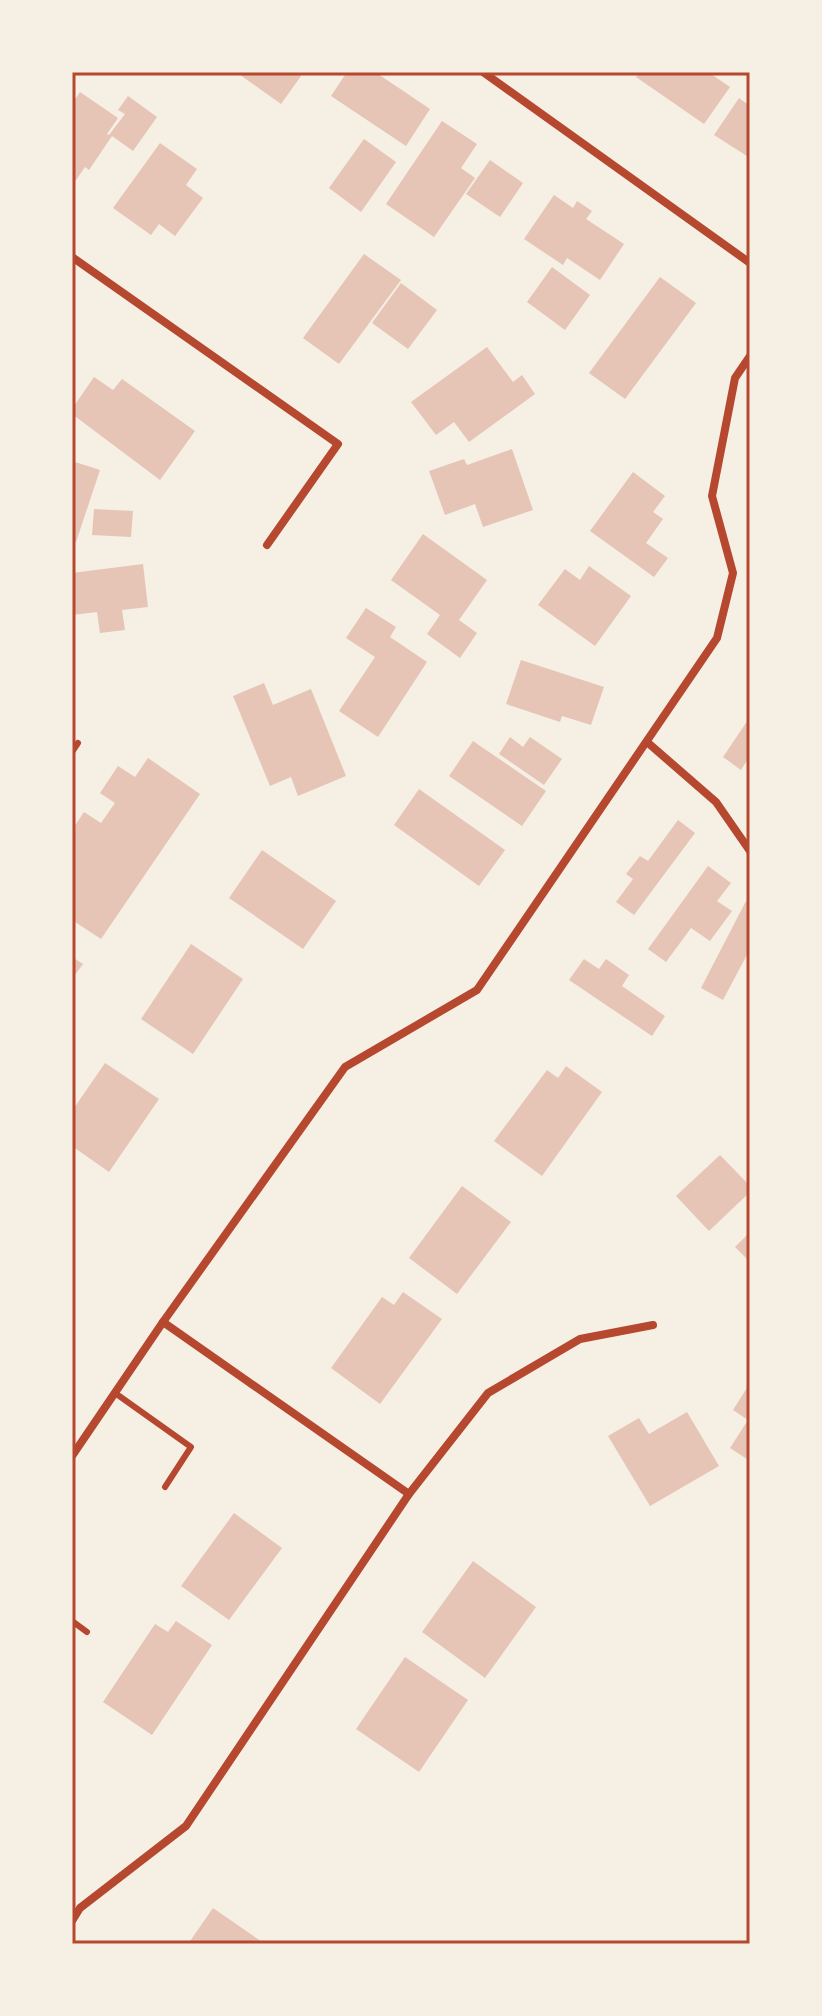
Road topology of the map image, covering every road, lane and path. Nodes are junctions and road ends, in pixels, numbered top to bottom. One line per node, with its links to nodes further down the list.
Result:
1 (483, 72): 3 (street)
2 (72, 257): 5 (street)
3 (750, 263)
4 (750, 356): 6 (street)
5 (267, 545)
6 (647, 742): 9 (street); 10 (street)
7 (78, 743): 8 (lane)
8 (72, 752)
9 (750, 851)
10 (163, 1322): 12 (street); 15 (street)
11 (653, 1325): 15 (street)
12 (115, 1393): 13 (street); 14 (lane)
13 (72, 1456)
14 (165, 1487)
15 (409, 1494): 18 (street)
16 (72, 1621): 17 (lane)
17 (87, 1632)
18 (72, 1921)

